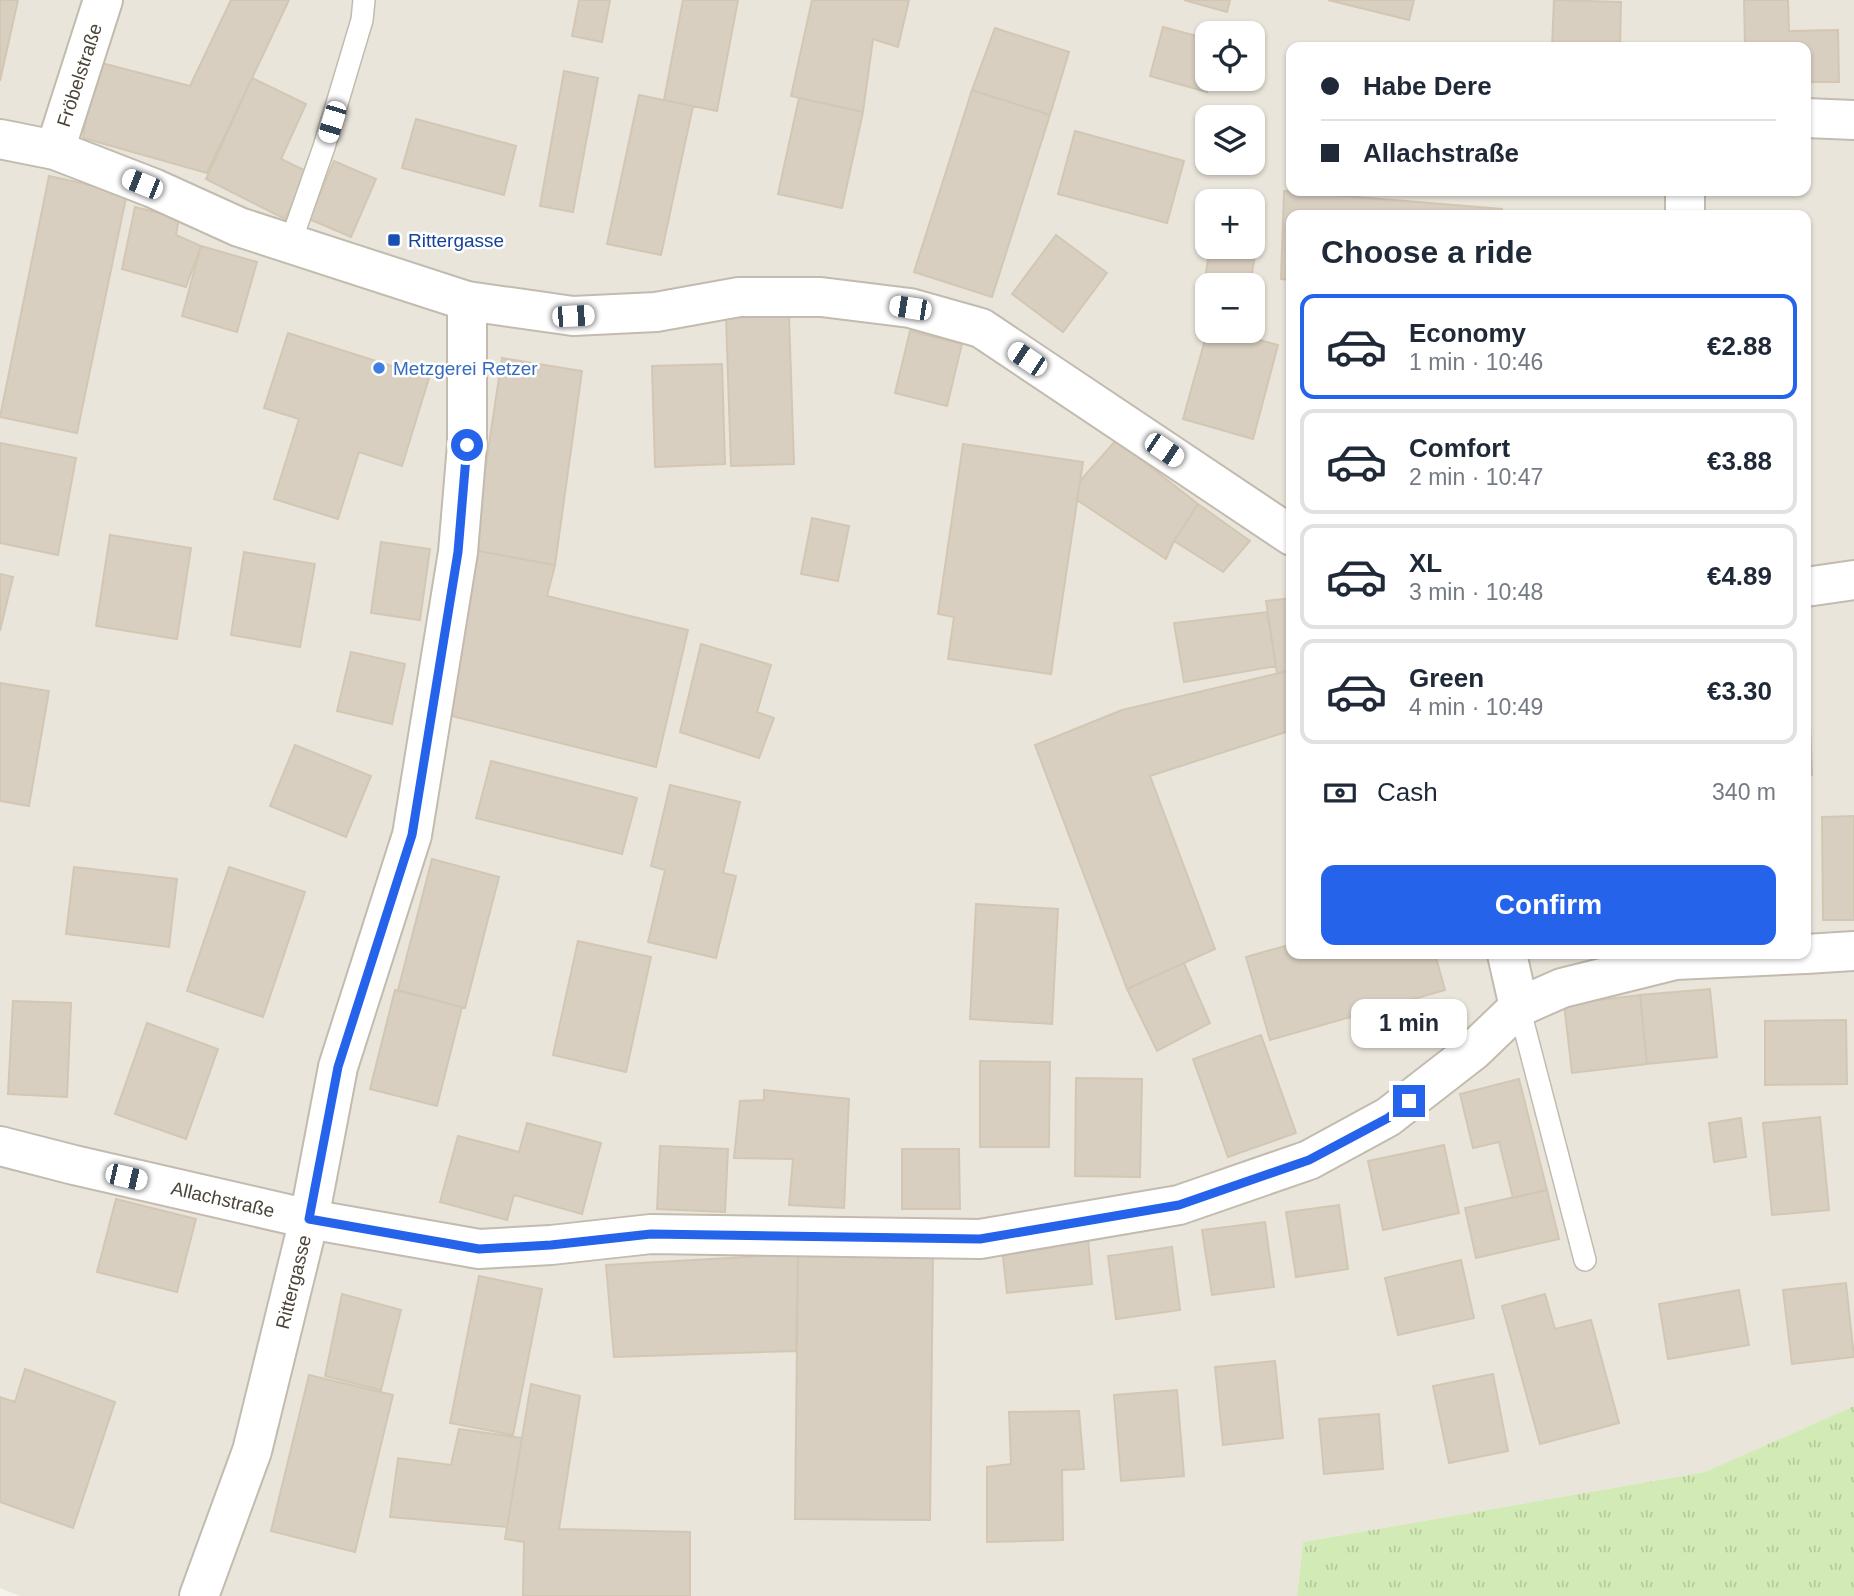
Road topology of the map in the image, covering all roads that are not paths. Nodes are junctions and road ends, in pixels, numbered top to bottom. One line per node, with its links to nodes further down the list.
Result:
1 (103, 0): 6 (street, Fröbelstraße)
2 (364, 0): 7 (lane)
3 (1811, 118): 4 (street)
4 (1854, 120)
5 (0, 139): 6 (street)
6 (55, 150): 7 (street)
7 (290, 244): 8 (street)
8 (467, 302): 9 (street); 18 (street, Rittergasse)
9 (1286, 532)
10 (1854, 580): 11 (street)
11 (1811, 586)
12 (1854, 951): 13 (street, Allachstraße)
13 (1811, 954)
14 (1508, 959): 16 (street)
15 (1697, 959): 16 (street, Allachstraße)
16 (1519, 1007): 18 (street, Allachstraße); 19 (lane)
17 (0, 1146): 18 (street, Allachstraße)
18 (309, 1219): 20 (street, Rittergasse)
19 (1585, 1260)
20 (199, 1596)

